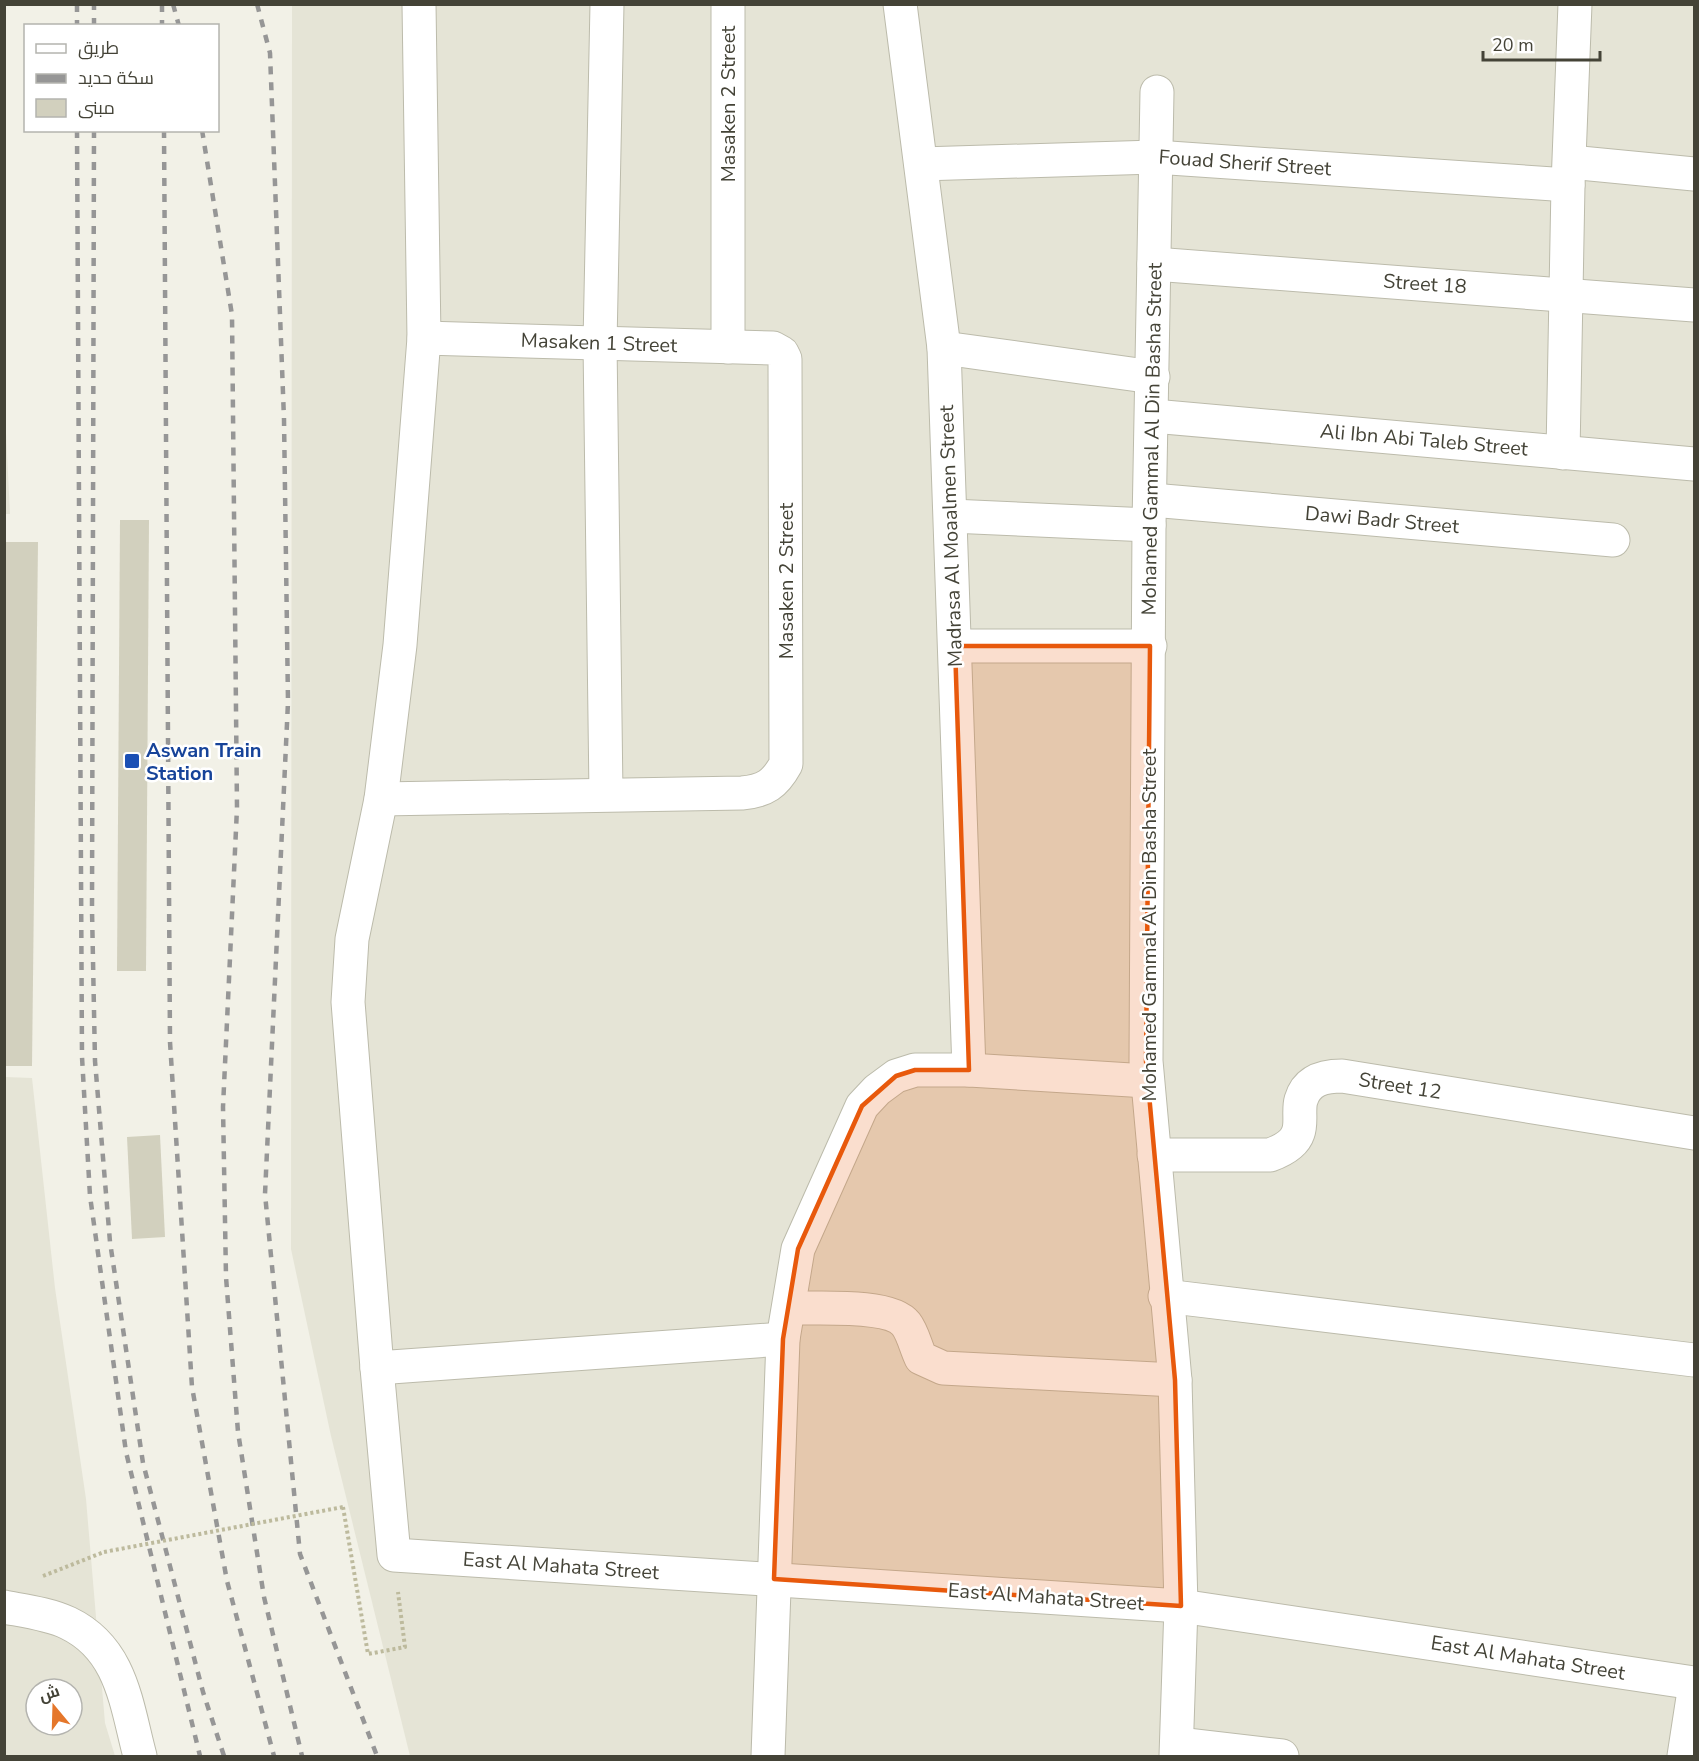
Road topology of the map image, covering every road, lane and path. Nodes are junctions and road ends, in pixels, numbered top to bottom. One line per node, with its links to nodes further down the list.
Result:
1 (419, 4): 14 (street)
2 (607, 4): 15 (street)
3 (728, 4): 16 (street, Masaken 2 Street)
4 (900, 4): 8 (street, Madrasa Al Moaalmen Street)
5 (1575, 4): 9 (street)
6 (1157, 92): 7 (street, Mohamed Gammal Al Din Basha Street)
7 (1155, 157): 8 (street, Fouad Sherif Street); 9 (street, Fouad Sherif Street); 11 (street, Mohamed Gammal Al Din Basha Street)
8 (921, 164): 18 (street, Madrasa Al Moaalmen Street)
9 (1569, 173): 10 (street, Fouad Sherif Street); 12 (street)
10 (1695, 174)
11 (1154, 264): 12 (street, Street 18); 19 (street, Mohamed Gammal Al Din Basha Street)
12 (1565, 294): 13 (street, Street 18); 21 (street)
13 (1695, 305)
14 (424, 338): 15 (street, Masaken 1 Street); 29 (street)
15 (600, 343): 16 (street, Masaken 1 Street); 28 (street)
16 (728, 346): 17 (street, Masaken 1 Street)
17 (773, 348): 28 (street, Masaken 2 Street)
18 (944, 348): 19 (street); 24 (street, Madrasa Al Moaalmen Street)
19 (1153, 377): 20 (street, Mohamed Gammal Al Din Basha Street)
20 (1153, 416): 21 (street, Ali Ibn Abi Taleb Street); 23 (street, Mohamed Gammal Al Din Basha Street)
21 (1563, 453): 22 (street, Ali Ibn Abi Taleb Street)
22 (1695, 464)
23 (1150, 512): 24 (street, Dawi Badr Street); 25 (street, Dawi Badr Street); 27 (street, Mohamed Gammal Al Din Basha Street)
24 (951, 516): 26 (street, Madrasa Al Moaalmen Street)
25 (1613, 540)
26 (955, 646): 27 (street); 30 (street, Madrasa Al Moaalmen Street)
27 (1150, 646): 31 (street, Mohamed Gammal Al Din Basha Street)
28 (606, 794): 29 (street, Masaken 2 Street)
29 (381, 799): 37 (street)
30 (969, 1070): 31 (street); 35 (street)
31 (1147, 1081): 33 (street, Mohamed Gammal Al Din Basha Street)
32 (1695, 1133): 33 (street, Street 12)
33 (1154, 1155): 34 (street, Mohamed Gammal Al Din Basha Street)
34 (1165, 1296): 36 (street); 38 (street, Mohamed Gammal Al Din Basha Street)
35 (786, 1324): 37 (street); 38 (street); 40 (street)
36 (1695, 1360)
37 (377, 1368): 39 (street)
38 (1175, 1380): 42 (street, Mohamed Gammal Al Din Basha Street)
39 (394, 1555): 40 (street, East Al Mahata Street); 41 (path, bridge)
40 (774, 1579): 42 (street, East Al Mahata Street); 48 (street)
41 (32, 1580)
42 (1181, 1606): 44 (street, East Al Mahata Street); 46 (street, Mohamed Gammal Al Din Basha Street)
43 (4, 1607): 47 (street)
44 (1695, 1683)
45 (1695, 1691): 50 (street)
46 (1177, 1750): 49 (street)
47 (140, 1756)
48 (768, 1756)
49 (1282, 1756)
50 (1684, 1756)

